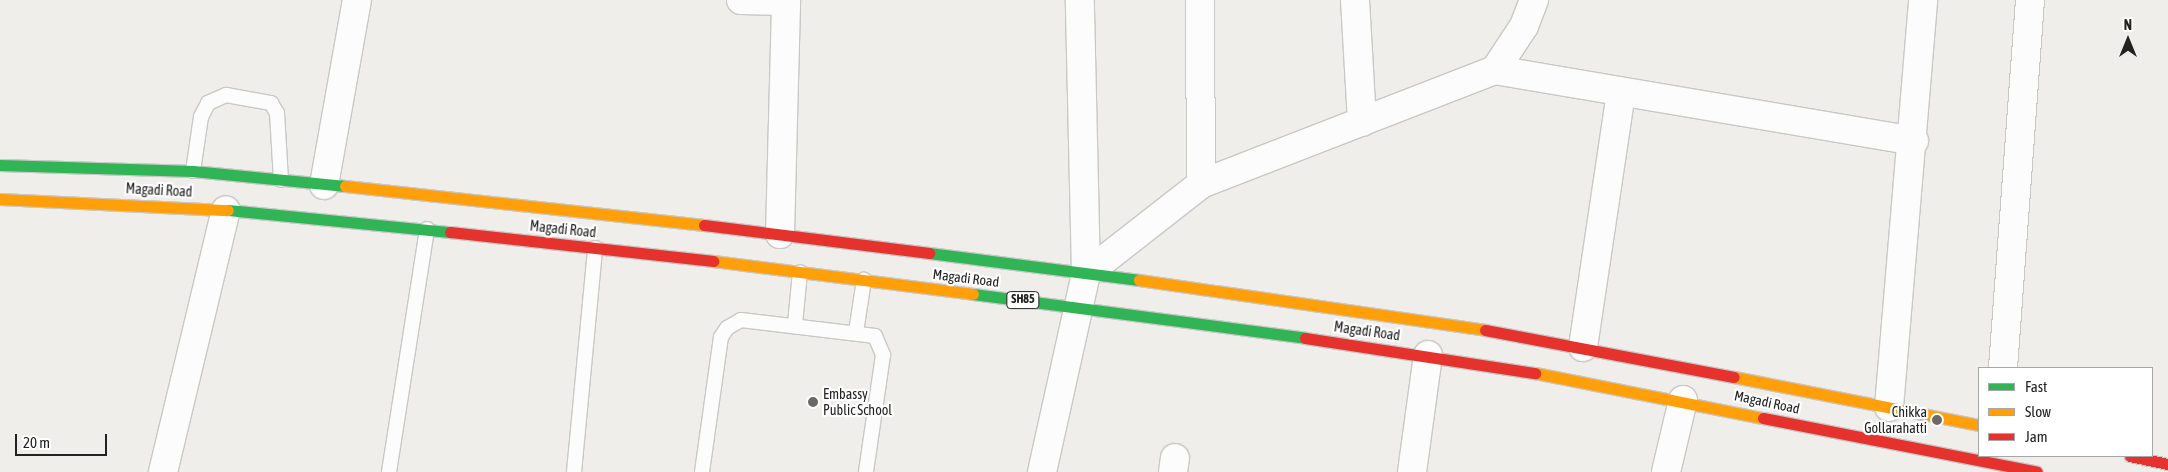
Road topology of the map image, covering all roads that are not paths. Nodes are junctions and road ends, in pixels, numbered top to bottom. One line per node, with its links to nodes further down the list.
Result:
1 (357, 0): 18 (street)
2 (741, 0): 3 (street)
3 (786, 0): 22 (street)
4 (1080, 0): 25 (street)
5 (1200, 0): 17 (street)
6 (1354, 0): 12 (street)
7 (1534, 0): 10 (street)
8 (1923, 0): 13 (street)
9 (2030, 0): 32 (street)
10 (1495, 70): 11 (street); 12 (street)
11 (1621, 92): 13 (street); 30 (street)
12 (1362, 122): 17 (street)
13 (1914, 141): 34 (street)
14 (0, 165): 15 (main road, Magadi Road)
15 (193, 171): 16 (main road, Magadi Road); 16 (lane)
16 (281, 180): 18 (main road, Magadi Road)
17 (1201, 184): 25 (street)
18 (324, 185): 22 (main road, Magadi Road)
19 (0, 199): 20 (main road, Magadi Road / SH85)
20 (226, 210): 21 (main road, Magadi Road / SH85); 38 (street)
21 (427, 230): 23 (main road, Magadi Road / SH85); 39 (lane)
22 (780, 234): 25 (main road, Magadi Road)
23 (595, 248): 24 (main road, Magadi Road / SH85); 40 (lane)
24 (800, 272): 26 (main road, Magadi Road / SH85); 28 (lane)
25 (1086, 274): 27 (street); 30 (main road, Magadi Road)
26 (864, 280): 27 (main road, Magadi Road / SH85); 29 (lane)
27 (1080, 308): 31 (main road, Magadi Road / SH85); 43 (street)
28 (795, 324): 29 (lane); 41 (lane)
29 (856, 332): 42 (lane)
30 (1583, 347): 34 (main road, Magadi Road)
31 (1428, 355): 33 (main road, Magadi Road / SH85); 44 (street)
32 (2003, 367)
33 (1684, 400): 45 (street); 46 (main road, Magadi Road / SH85)
34 (1889, 407): 35 (main road, Magadi Road)
35 (1978, 425)
36 (2135, 457): 37 (main road)
37 (2168, 464)
38 (163, 472)
39 (389, 472)
40 (574, 472)
41 (702, 472)
42 (866, 472)
43 (1042, 472)
44 (1412, 472)
45 (1666, 472)
46 (2037, 472)

